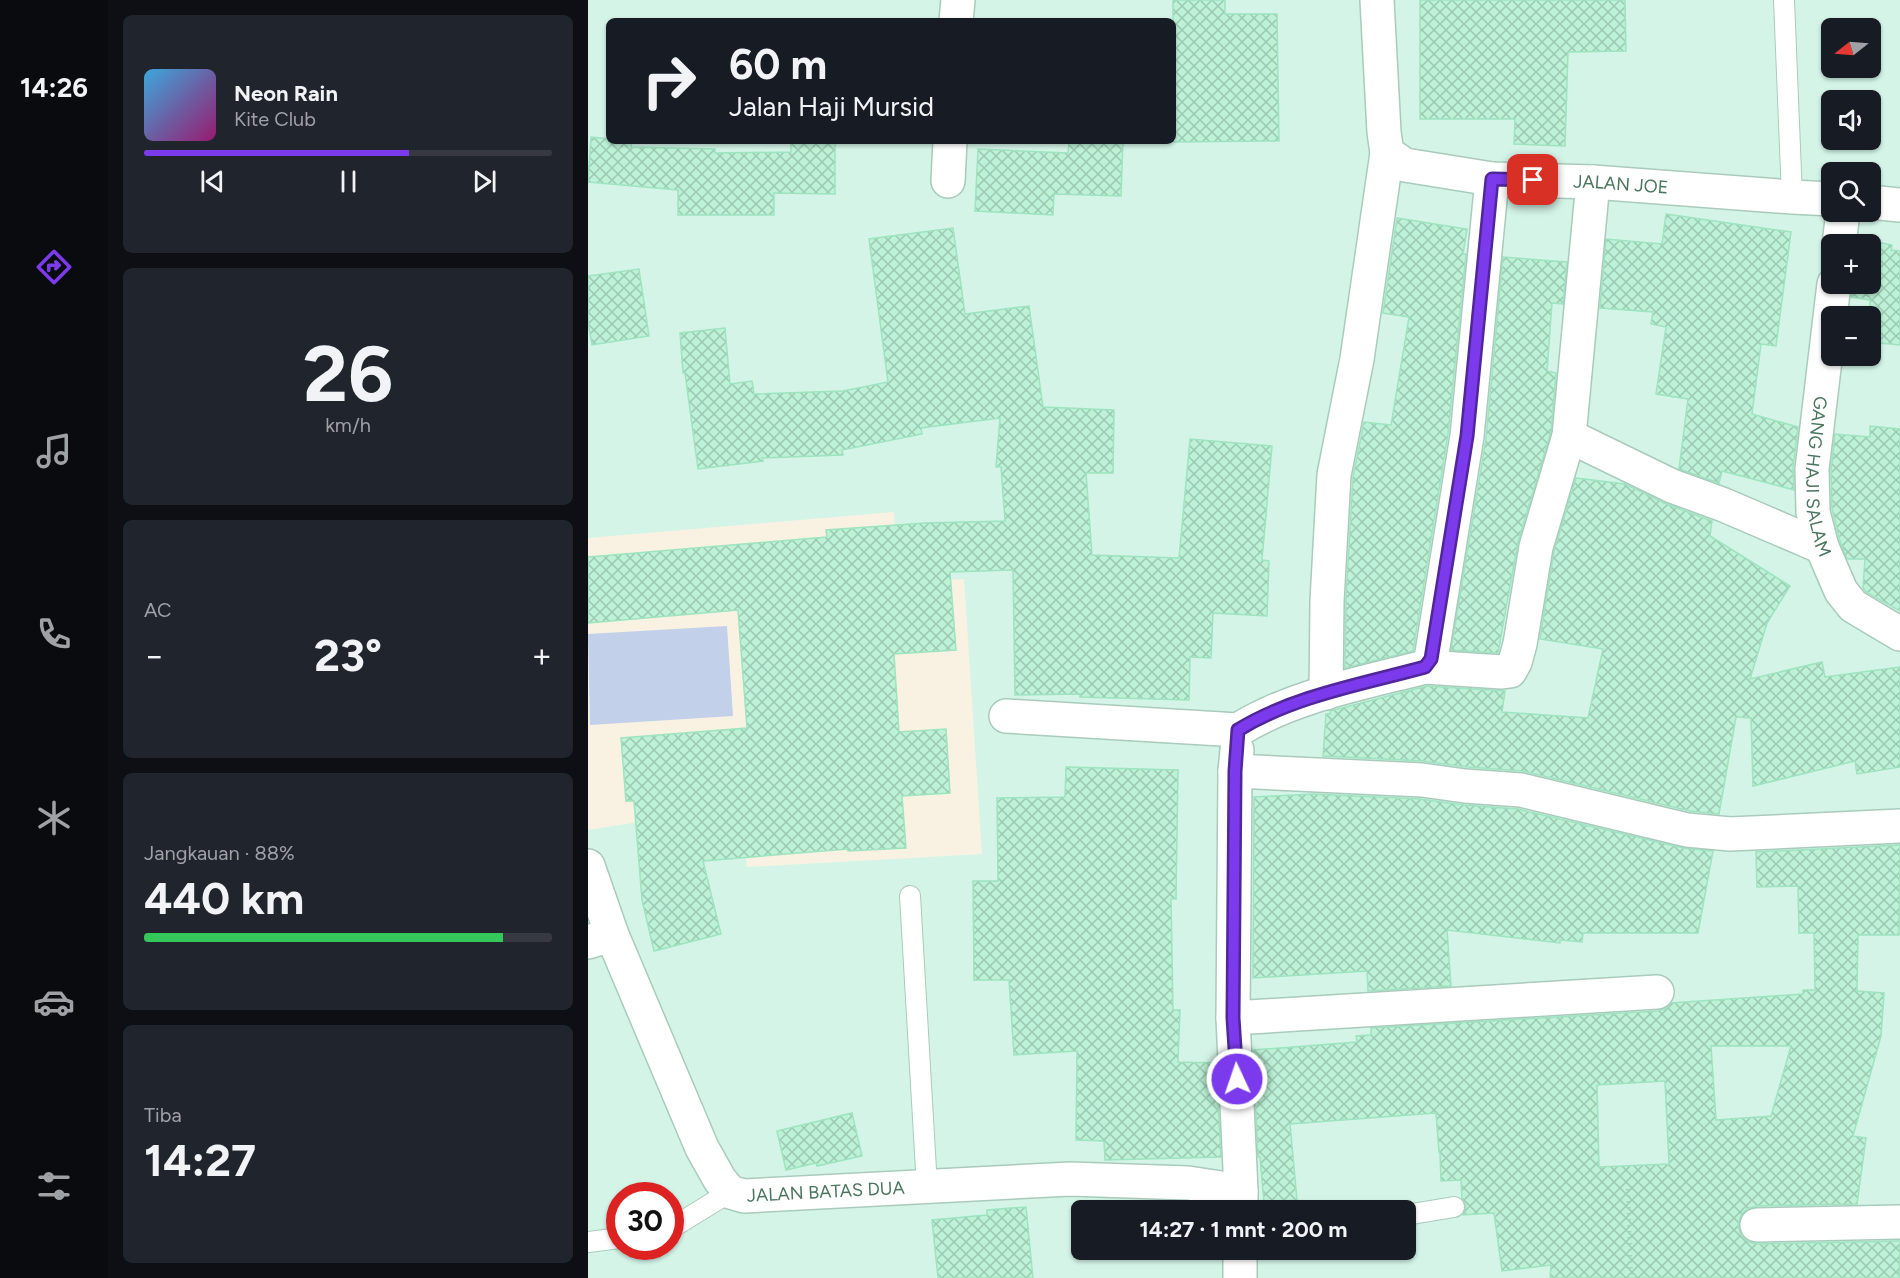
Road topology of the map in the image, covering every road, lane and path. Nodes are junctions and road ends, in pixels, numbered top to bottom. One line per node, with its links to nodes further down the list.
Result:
1 (958, 0): 4 (street)
2 (1377, 0): 6 (street)
3 (1784, 0): 10 (lane)
4 (957, 18)
5 (950, 144): 8 (street)
6 (1387, 153): 7 (street, JALAN JOE); 19 (street)
7 (1492, 179): 9 (street, JALAN JOE); 18 (street)
8 (948, 181)
9 (1593, 182): 10 (street, JALAN JOE); 15 (street)
10 (1792, 197): 11 (street, JALAN JOE)
11 (1821, 198)
12 (1881, 203): 13 (street)
13 (1900, 205)
14 (1833, 294): 16 (street, GANG HAJI SALAM)
15 (1569, 436): 16 (street); 18 (street)
16 (1822, 546): 17 (street, GANG HAJI SALAM)
17 (1900, 634)
18 (1425, 667): 19 (street)
19 (1326, 693): 21 (street)
20 (1006, 716): 21 (street)
21 (1238, 730): 22 (street)
22 (1235, 771): 23 (street); 28 (street)
23 (1900, 826)
24 (588, 866): 26 (street, JALAN BATAS DUA)
25 (910, 896): 29 (lane)
26 (600, 938): 31 (street, JALAN BATAS DUA)
27 (1657, 992): 28 (street)
28 (1233, 1018): 33 (street)
29 (927, 1187): 31 (street, JALAN BATAS DUA); 32 (street, JALAN BATAS DUA)
30 (1628, 1189): 43 (path)
31 (730, 1191): 36 (lane)
32 (1238, 1200)
33 (1241, 1200)
34 (1454, 1207): 35 (lane)
35 (1416, 1213)
36 (684, 1220)
37 (1900, 1222): 38 (street)
38 (1757, 1225)
39 (606, 1240): 40 (lane)
40 (588, 1242)
41 (1240, 1260): 42 (street)
42 (1240, 1278)
43 (1631, 1278)

